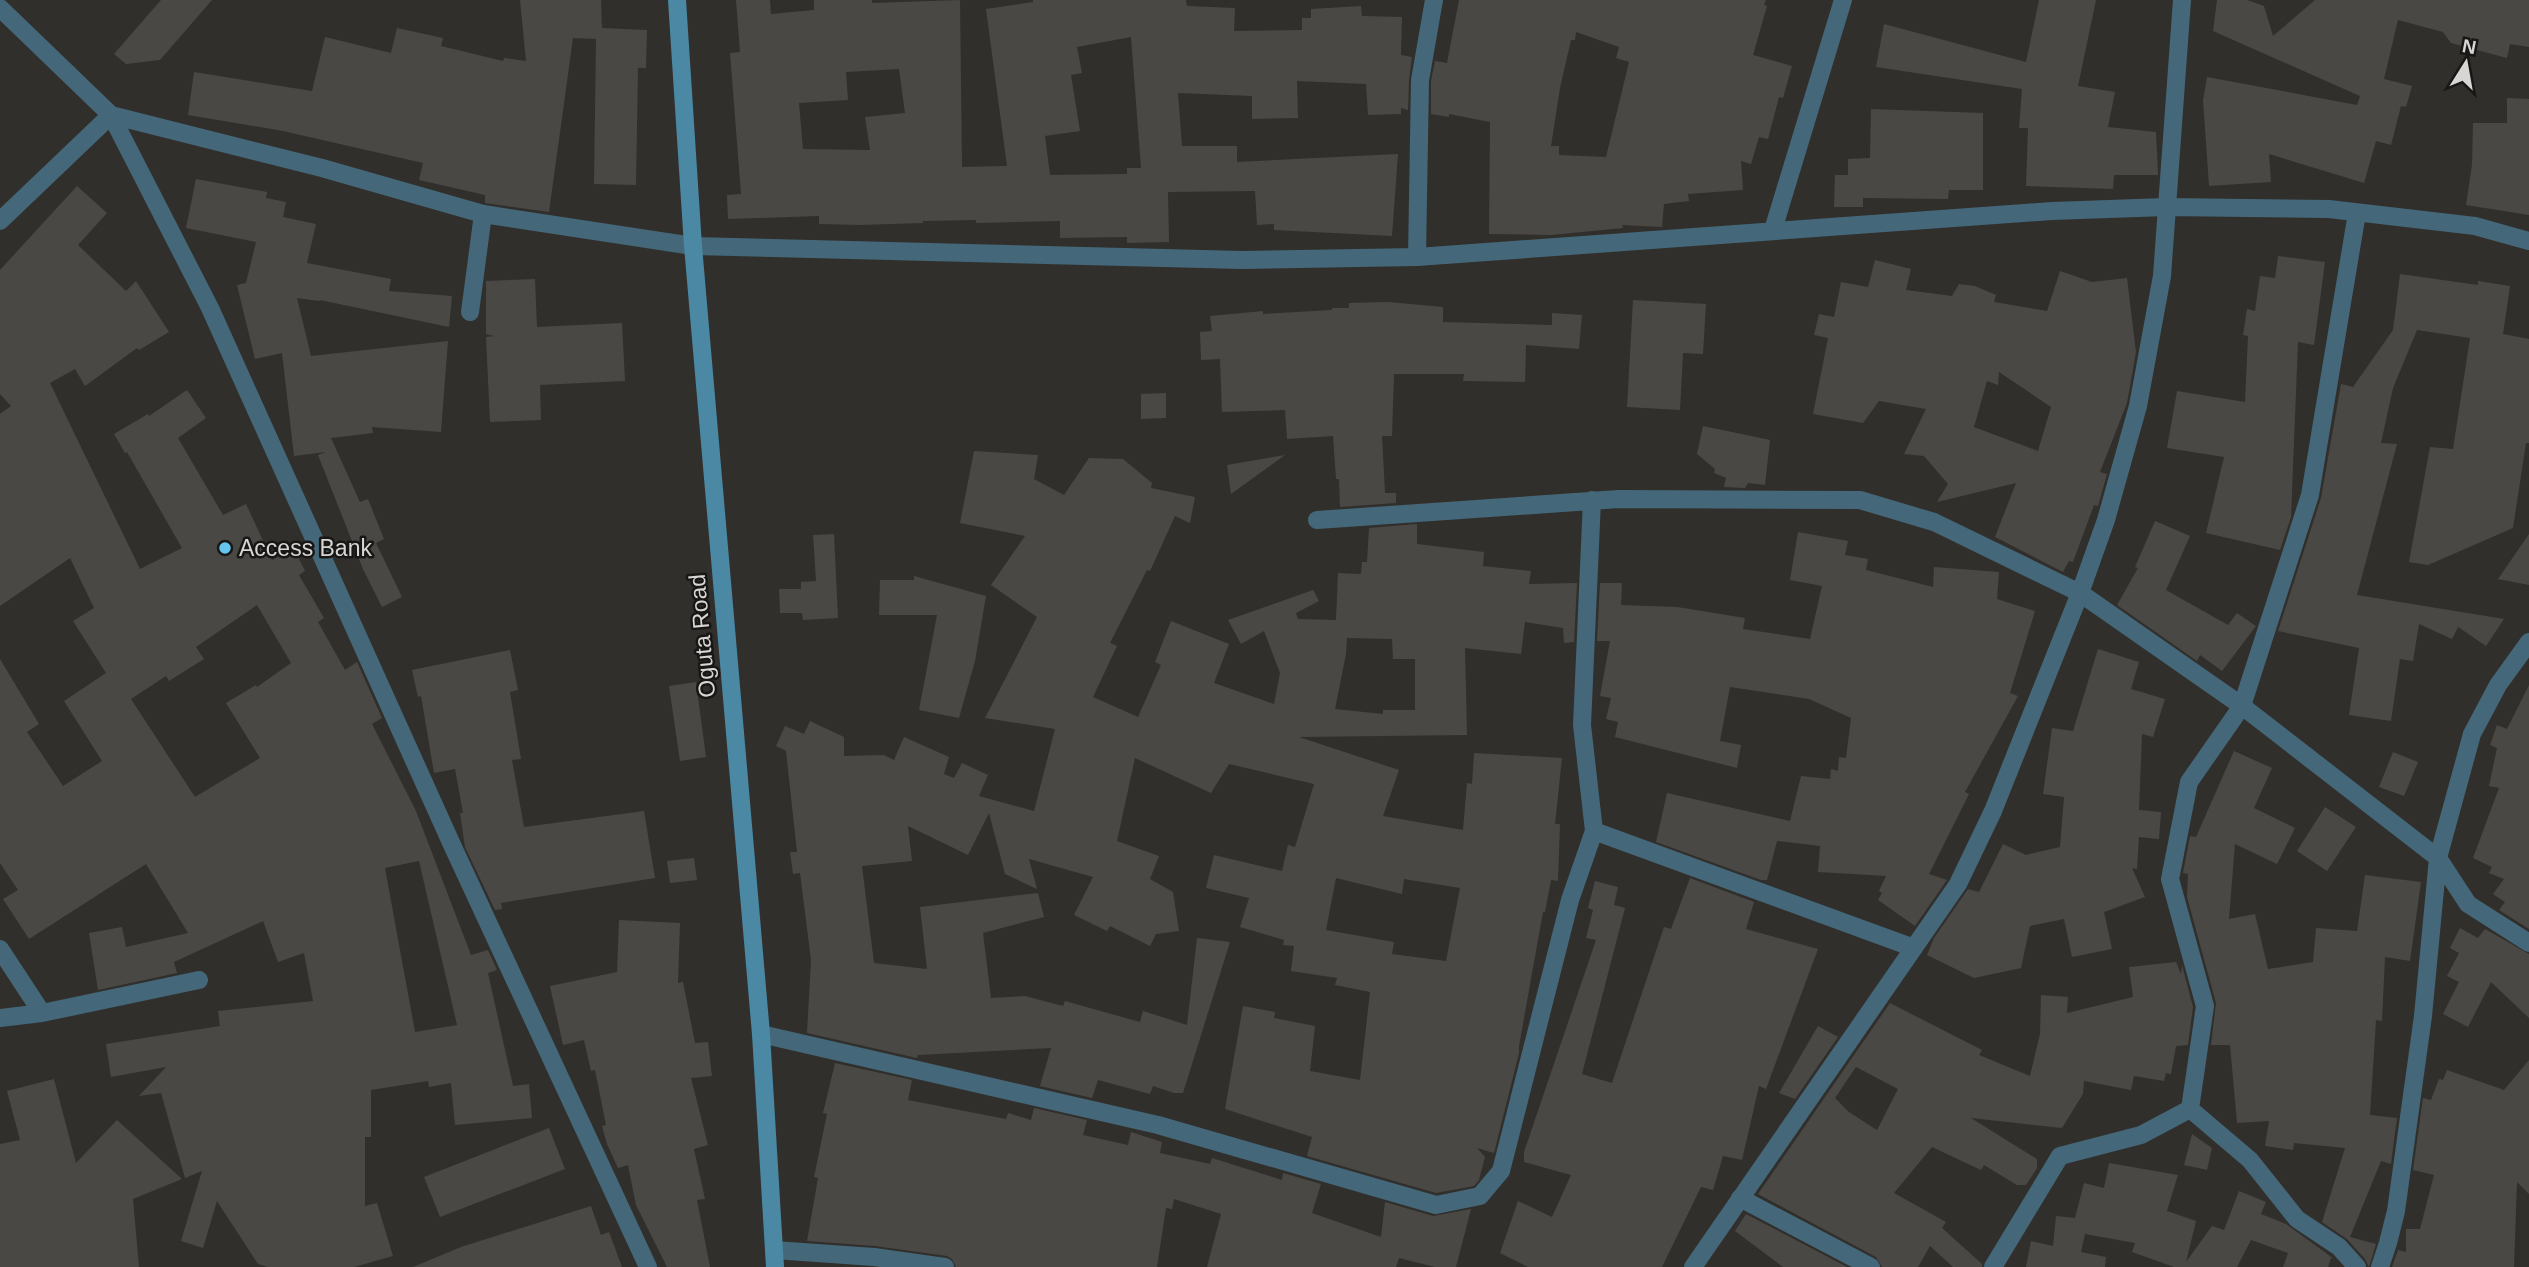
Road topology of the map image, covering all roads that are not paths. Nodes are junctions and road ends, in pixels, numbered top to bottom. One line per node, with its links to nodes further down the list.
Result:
1 (677, 0): 13 (main road, Oguta Road)
2 (1434, 0): 14 (street)
3 (1843, 0): 11 (street)
4 (2182, 0): 7 (street)
5 (0, 8): 6 (street)
6 (111, 115): 9 (street); 10 (street); 33 (street)
7 (2166, 207): 8 (street); 11 (street); 18 (street)
8 (2357, 213): 12 (street); 20 (street)
9 (483, 214): 13 (street); 15 (street)
10 (0, 221)
11 (1773, 230): 14 (street)
12 (2529, 242)
13 (693, 246): 14 (street); 29 (main road, Oguta Road)
14 (1417, 257)
15 (470, 312)
16 (1592, 500): 17 (street); 18 (street); 21 (street)
17 (1317, 520)
18 (2080, 593): 20 (street); 24 (street)
19 (2529, 642): 22 (street)
20 (2242, 706): 22 (street); 30 (street)
21 (1594, 831): 24 (street); 29 (street)
22 (2438, 858): 23 (street); 39 (street)
23 (2529, 943)
24 (1914, 948): 31 (street)
25 (0, 949): 27 (street)
26 (199, 980): 27 (street)
27 (42, 1013): 28 (street)
28 (0, 1018)
29 (761, 1034): 32 (main road, Oguta Road)
30 (2190, 1109): 37 (street); 38 (street)
31 (1740, 1198): 35 (street); 36 (street)
32 (774, 1258): 34 (street)
33 (648, 1267)
34 (945, 1267)
35 (1693, 1267)
36 (1871, 1267)
37 (1993, 1267)
38 (2357, 1267)
39 (2380, 1267)

